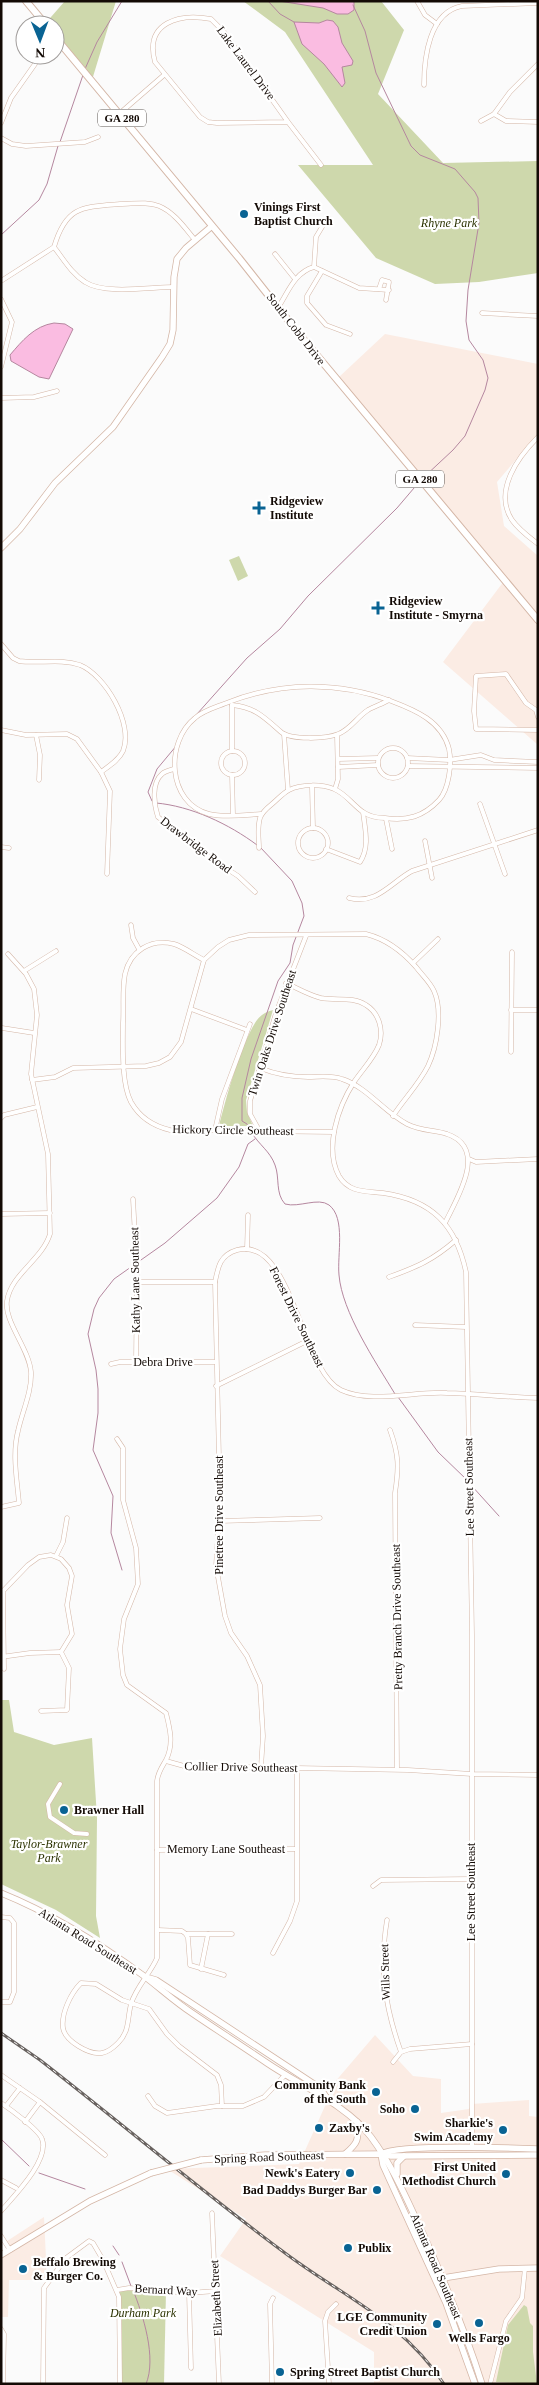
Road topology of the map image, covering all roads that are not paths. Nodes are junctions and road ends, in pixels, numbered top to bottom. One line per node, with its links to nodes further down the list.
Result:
1 (26, 1): 5 (main road)
2 (417, 1): 6 (street)
3 (476, 3): 4 (street); 6 (street)
4 (538, 3)
5 (38, 15)
6 (437, 24): 11 (street)
7 (65, 48): 12 (main road, South Cobb Drive / GA 280)
8 (538, 64): 13 (street)
9 (34, 65): 17 (street)
10 (164, 75): 12 (street); 15 (street, Lake Laurel Drive); 15 (street, Lake Laurel Drive)
11 (424, 85)
12 (118, 114): 22 (main road, South Cobb Drive / GA 280)
13 (494, 114): 14 (street); 16 (street)
14 (481, 121)
15 (288, 122): 20 (street, Lake Laurel Drive)
16 (538, 122)
17 (1, 123)
18 (98, 137): 19 (street)
19 (1, 138)
20 (320, 164)
21 (328, 217): 26 (street)
22 (212, 226): 23 (main road); 35 (main road, South Cobb Drive / GA 280)
23 (195, 240): 24 (street); 30 (main road)
24 (54, 247): 29 (street); 30 (street)
25 (275, 254): 28 (street)
26 (314, 267): 27 (street); 28 (street)
27 (322, 271): 31 (street); 38 (street)
28 (295, 279): 35 (street)
29 (1, 281)
30 (174, 287): 44 (main road)
31 (379, 289): 32 (street); 32 (street)
32 (389, 290): 34 (street)
33 (1, 299): 39 (street)
34 (386, 300)
35 (278, 306): 45 (main road, South Cobb Drive / GA 280)
36 (482, 313): 37 (street)
37 (538, 316)
38 (350, 334)
39 (1, 367)
40 (57, 391): 41 (street)
41 (1, 398)
42 (538, 437): 43 (street)
43 (538, 544)
44 (1, 548)
45 (538, 620)
46 (1, 644): 69 (street)
47 (389, 700): 48 (street); 54 (street); 59 (street)
48 (230, 703): 52 (street); 55 (street); 68 (street)
49 (538, 717): 51 (street)
50 (1, 730): 53 (street)
51 (538, 730)
52 (284, 734): 54 (street); 74 (street)
53 (36, 735): 69 (street); 71 (street)
54 (337, 735): 58 (street)
55 (232, 751): 70 (street); 70 (street)
56 (378, 758): 57 (street); 58 (street); 62 (street)
57 (407, 758): 59 (street); 64 (street)
58 (338, 759): 63 (street)
59 (449, 760): 60 (street); 65 (street)
60 (514, 761): 61 (street); 66 (street)
61 (538, 762)
62 (378, 765): 63 (street); 64 (street)
63 (338, 766): 73 (street)
64 (408, 766): 65 (street)
65 (449, 767): 66 (street); 79 (street)
66 (514, 767): 67 (street)
67 (538, 768)
68 (174, 769): 78 (street); 93 (street, Drawbridge Road)
69 (101, 772): 90 (street)
70 (232, 775): 78 (street)
71 (39, 780)
72 (312, 786): 73 (street); 74 (street); 80 (street)
73 (335, 789): 76 (street)
74 (288, 790): 77 (street)
75 (480, 804): 83 (street)
76 (363, 812): 79 (street); 87 (street)
77 (262, 814): 78 (street); 86 (street)
78 (232, 815)
79 (386, 819): 88 (street)
80 (312, 828): 87 (street); 87 (street)
81 (538, 830): 83 (street)
82 (425, 841): 89 (street)
83 (495, 844): 89 (street); 91 (street)
84 (1, 847): 85 (street)
85 (9, 848)
86 (259, 848)
87 (326, 849)
88 (392, 849)
89 (428, 866): 92 (street); 94 (street)
90 (107, 874)
91 (505, 874)
92 (432, 878)
93 (255, 892)
94 (349, 898)
95 (130, 924): 98 (street)
96 (306, 936): 102 (street); 103 (street); 105 (street, Twin Oaks Drive Southeast)
97 (438, 939): 103 (street)
98 (139, 949): 102 (street); 114 (street, Hickory Circle Southeast)
99 (56, 952): 104 (street)
100 (512, 952): 107 (street)
101 (8, 954): 104 (street)
102 (204, 960): 106 (street)
103 (413, 963): 119 (street)
104 (24, 971): 112 (street)
105 (286, 983): 115 (street, Twin Oaks Drive Southeast); 117 (street, Lee Street Southeast)
106 (191, 1009): 111 (street); 114 (street)
107 (511, 1010): 108 (street); 113 (street)
108 (538, 1010)
109 (250, 1024): 111 (street)
110 (2, 1028): 112 (street)
111 (247, 1030): 121 (street)
112 (34, 1033): 116 (street)
113 (511, 1052)
114 (124, 1067): 116 (street); 121 (street, Hickory Circle Southeast)
115 (260, 1068): 117 (street); 122 (street, Twin Oaks Drive Southeast)
116 (32, 1080): 118 (street)
117 (353, 1083): 119 (street); 123 (street, Lee Street Southeast)
118 (37, 1107): 120 (street); 127 (street)
119 (393, 1116): 124 (street)
120 (1, 1118)
121 (215, 1130): 122 (street, Hickory Circle Southeast)
122 (260, 1130): 123 (street, Hickory Circle Southeast)
123 (334, 1132): 130 (street, Lee Street Southeast)
124 (469, 1159): 125 (street); 130 (street)
125 (538, 1159)
126 (132, 1199): 134 (street, Kathy Lane Southeast)
127 (50, 1213): 128 (street); 147 (street)
128 (1, 1214)
129 (248, 1215): 132 (street)
130 (446, 1223): 131 (street, Lee Street Southeast)
131 (456, 1240): 133 (street); 137 (street, Lee Street Southeast)
132 (247, 1249): 135 (street); 138 (street, Forest Drive Southeast)
133 (389, 1277)
134 (136, 1282): 135 (street); 139 (street, Kathy Lane Southeast)
135 (215, 1282): 140 (street)
136 (415, 1325): 137 (street)
137 (466, 1327): 143 (street, Lee Street Southeast)
138 (309, 1340): 142 (street); 143 (street, Forest Drive Southeast)
139 (136, 1362): 140 (street, Debra Drive); 141 (street, Debra Drive)
140 (216, 1362): 142 (street)
141 (111, 1364)
142 (216, 1386): 150 (street, Pinetree Drive Southeast)
143 (468, 1396): 144 (street, Forest Drive Southeast); 160 (street, Lee Street Southeast)
144 (538, 1398)
145 (390, 1430): 159 (street, Pretty Branch Drive Southeast)
146 (117, 1439): 156 (street)
147 (1, 1507)
148 (67, 1518): 151 (street)
149 (320, 1518): 150 (street)
150 (219, 1521): 157 (street, Pinetree Drive Southeast)
151 (56, 1556): 152 (street); 153 (street)
152 (61, 1652): 153 (street); 155 (street)
153 (2, 1657): 154 (street)
154 (4, 1669)
155 (41, 1710)
156 (166, 1761): 157 (street, Collier Drive Southeast); 165 (street)
157 (261, 1767): 158 (street, Collier Drive Southeast)
158 (297, 1768): 159 (street, Collier Drive Southeast); 164 (street)
159 (397, 1769): 160 (street, Collier Drive Southeast)
160 (472, 1774): 161 (street, Collier Drive Southeast); 166 (street, Lee Street Southeast)
161 (538, 1774)
162 (60, 1784): 163 (street)
163 (87, 1834)
164 (296, 1849): 165 (street, Memory Lane Southeast); 175 (street)
165 (157, 1850): 171 (street)
166 (471, 1879): 167 (street); 182 (street, Lee Street Southeast)
167 (373, 1886)
168 (1, 1893): 178 (main road, Atlanta Road Southeast)
169 (1, 1917): 179 (street)
170 (387, 1920): 184 (street, Wills Street)
171 (158, 1930): 172 (street); 178 (street)
172 (186, 1934): 173 (street); 176 (street)
173 (208, 1934): 174 (street); 176 (street)
174 (232, 1934)
175 (273, 1953)
176 (201, 1970): 177 (street)
177 (224, 1975)
178 (147, 1978): 180 (street); 181 (main road, Atlanta Road Southeast); 183 (main road, Atlanta Road Southeast)
179 (1, 2002)
180 (132, 2003): 180 (street); 196 (street)
181 (232, 2039): 183 (main road); 186 (main road, Atlanta Road Southeast)
182 (472, 2044): 184 (street); 199 (street, Lee Street Southeast)
183 (258, 2047): 192 (main road, Atlanta Road Southeast)
184 (401, 2052): 185 (street)
185 (393, 2062)
186 (279, 2071): 188 (main road, Atlanta Road Southeast); 189 (street)
187 (1, 2075): 190 (street)
188 (285, 2075): 189 (street); 192 (main road, Atlanta Road Southeast)
189 (280, 2080): 196 (street)
190 (20, 2088): 193 (street); 195 (street)
191 (148, 2096): 196 (street)
192 (327, 2098): 198 (main road, Atlanta Road Southeast)
193 (40, 2102): 197 (street); 203 (street)
194 (1, 2103): 195 (street)
195 (6, 2106): 197 (street)
196 (222, 2106)
197 (25, 2122): 209 (street)
198 (357, 2122): 201 (main road); 202 (main road, Atlanta Road Southeast)
199 (472, 2148): 200 (main road); 202 (main road)
200 (538, 2149)
201 (345, 2154): 202 (main road, Spring Road Southeast); 213 (main road, Spring Road Southeast, bridge)
202 (381, 2154): 205 (main road); 206 (main road, Atlanta Road Southeast); 217 (main road, Atlanta Road Southeast)
203 (105, 2155)
204 (538, 2155): 205 (main road)
205 (404, 2156): 206 (main road)
206 (397, 2178): 216 (main road, Atlanta Road Southeast)
207 (1, 2180): 208 (street)
208 (16, 2188)
209 (1, 2211)
210 (212, 2213): 219 (street, Elizabeth Street)
211 (1, 2236): 213 (street)
212 (1, 2244): 213 (street)
213 (6, 2252)
214 (525, 2268): 215 (main road); 216 (main road); 233 (street)
215 (538, 2268)
216 (443, 2278): 217 (street); 232 (main road, Atlanta Road Southeast)
217 (436, 2281): 231 (main road, Atlanta Road Southeast)
218 (117, 2290): 220 (street, Bernard Way); 226 (street); 227 (street)
219 (216, 2291): 220 (street, Bernard Way); 228 (street, Elizabeth Street)
220 (189, 2293): 224 (street)
221 (273, 2298): 229 (street)
222 (336, 2304): 230 (street)
223 (1, 2329): 225 (street)
224 (191, 2368)
225 (3, 2384)
226 (43, 2384)
227 (120, 2384)
228 (219, 2384)
229 (272, 2384)
230 (329, 2384)
231 (475, 2384)
232 (482, 2384)
233 (490, 2384)

